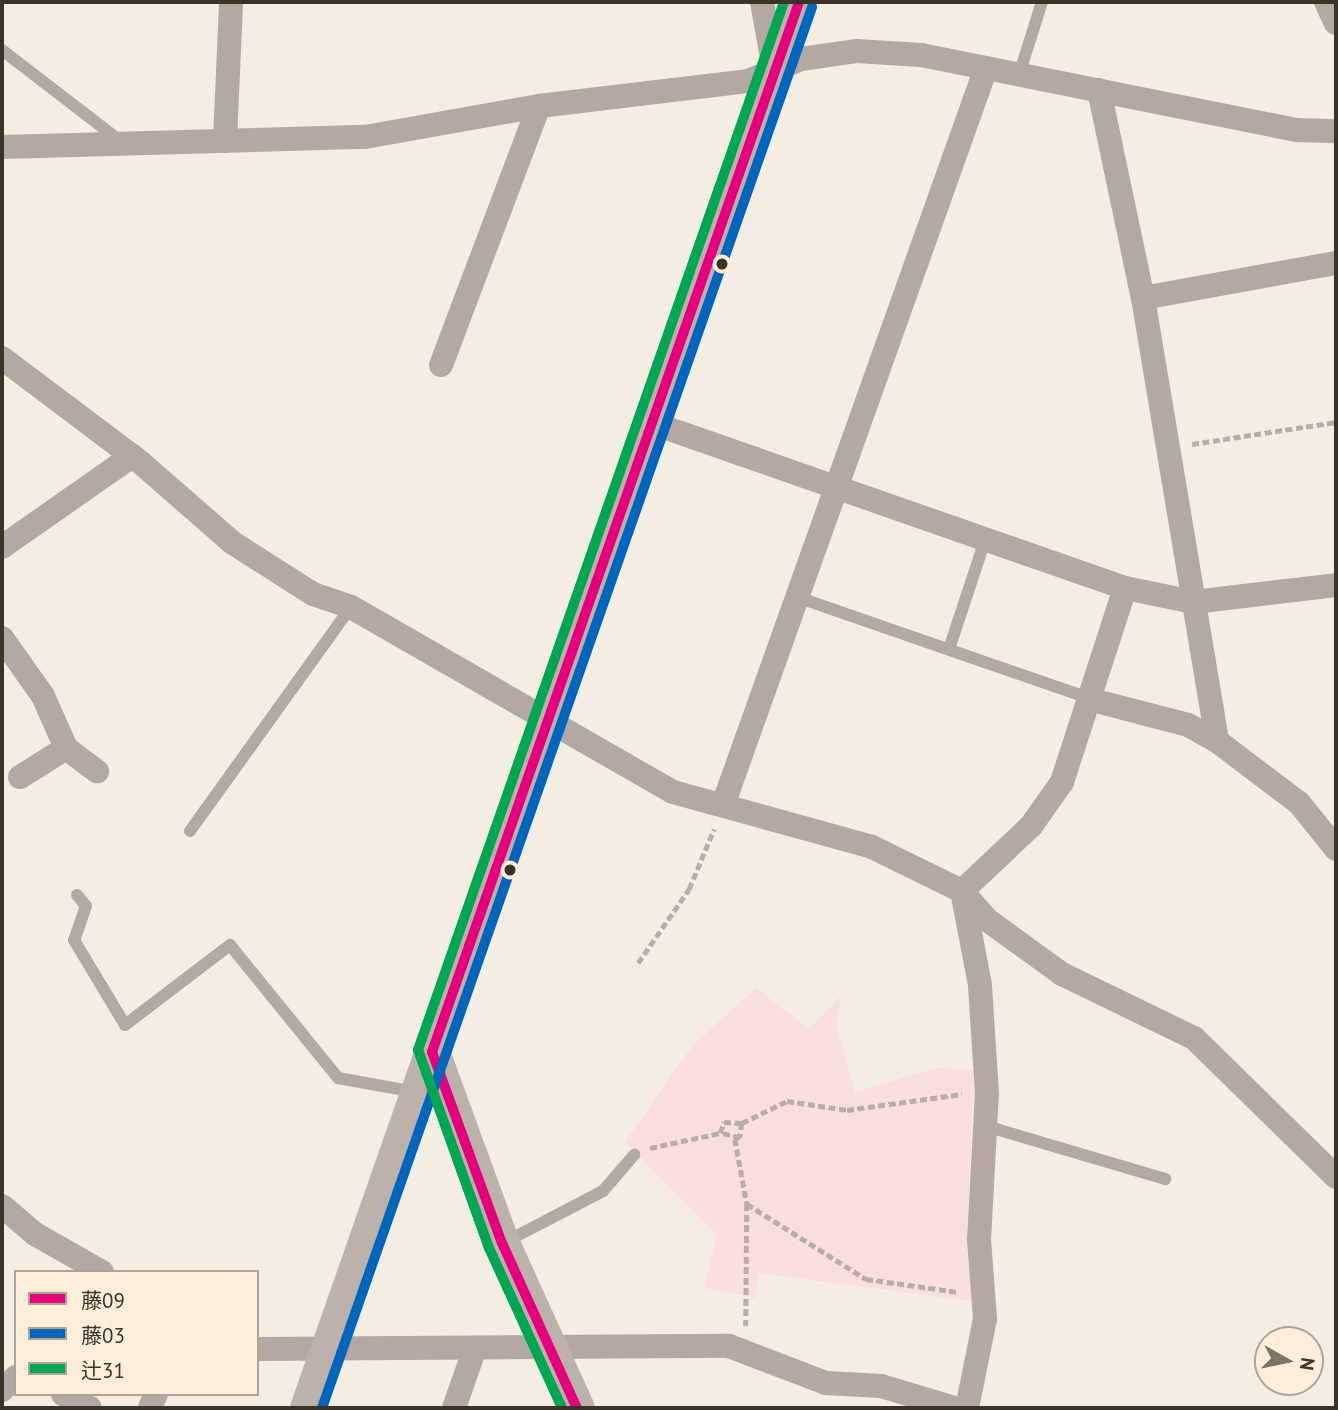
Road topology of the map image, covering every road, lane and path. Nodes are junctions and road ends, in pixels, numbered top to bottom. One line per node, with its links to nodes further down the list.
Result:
1 (230, 2): 14 (street)
2 (762, 2): 8 (street)
3 (799, 2): 8 (street)
4 (1042, 2): 10 (lane)
5 (1326, 2): 6 (street)
6 (1336, 23)
7 (2, 50): 15 (lane)
8 (775, 70): 9 (street); 12 (street); 21 (street)
9 (985, 71): 10 (street); 25 (street)
10 (1018, 78): 11 (street)
11 (1099, 90): 13 (street); 18 (street)
12 (539, 106): 14 (street); 20 (street)
13 (1336, 131)
14 (225, 141): 15 (street)
15 (122, 143): 16 (street)
16 (2, 146)
17 (1336, 263): 18 (street)
18 (1143, 299): 23 (street)
19 (2, 358): 24 (street)
20 (441, 365)
21 (652, 422): 25 (street); 36 (street)
22 (1336, 422): 23 (path)
23 (1168, 447): 31 (street)
24 (132, 456): 27 (street); 32 (street)
25 (836, 486): 26 (street); 30 (street)
26 (985, 540): 29 (street); 34 (lane)
27 (2, 547)
28 (1336, 585): 31 (street)
29 (1125, 588): 31 (street); 35 (street)
30 (797, 597): 34 (lane); 41 (street)
31 (1194, 602): 37 (street)
32 (351, 607): 36 (street); 42 (lane)
33 (2, 638): 38 (street)
34 (949, 649): 35 (lane)
35 (1092, 700): 37 (street); 44 (street)
36 (548, 716): 41 (street); 47 (street)
37 (1217, 741): 43 (street)
38 (66, 748): 39 (street); 40 (street)
39 (97, 771)
40 (20, 777)
41 (723, 805): 44 (street); 46 (path)
42 (190, 831)
43 (1336, 849)
44 (962, 891): 49 (street); 55 (street)
45 (77, 895): 48 (lane)
46 (638, 963)
47 (432, 1052): 48 (street); 59 (street)
48 (416, 1092): 62 (street)
49 (987, 1094): 50 (path); 51 (street)
50 (742, 1123): 52 (path); 53 (path)
51 (986, 1126): 56 (lane); 61 (street)
52 (720, 1133): 53 (path); 54 (path)
53 (735, 1139): 57 (path)
54 (635, 1155): 59 (lane)
55 (1336, 1177)
56 (1165, 1179)
57 (747, 1204): 61 (path); 63 (path)
58 (2, 1206): 60 (street)
59 (502, 1243): 65 (street)
60 (98, 1270)
61 (979, 1294): 73 (street)
62 (328, 1347): 64 (street); 66 (street); 69 (street)
63 (743, 1348): 65 (street); 72 (street)
64 (259, 1349)
65 (552, 1350): 66 (street); 71 (street)
66 (474, 1351): 70 (street)
67 (67, 1396): 68 (street)
68 (90, 1408)
69 (307, 1408)
70 (454, 1408)
71 (577, 1408)
72 (955, 1408)
73 (967, 1408)

